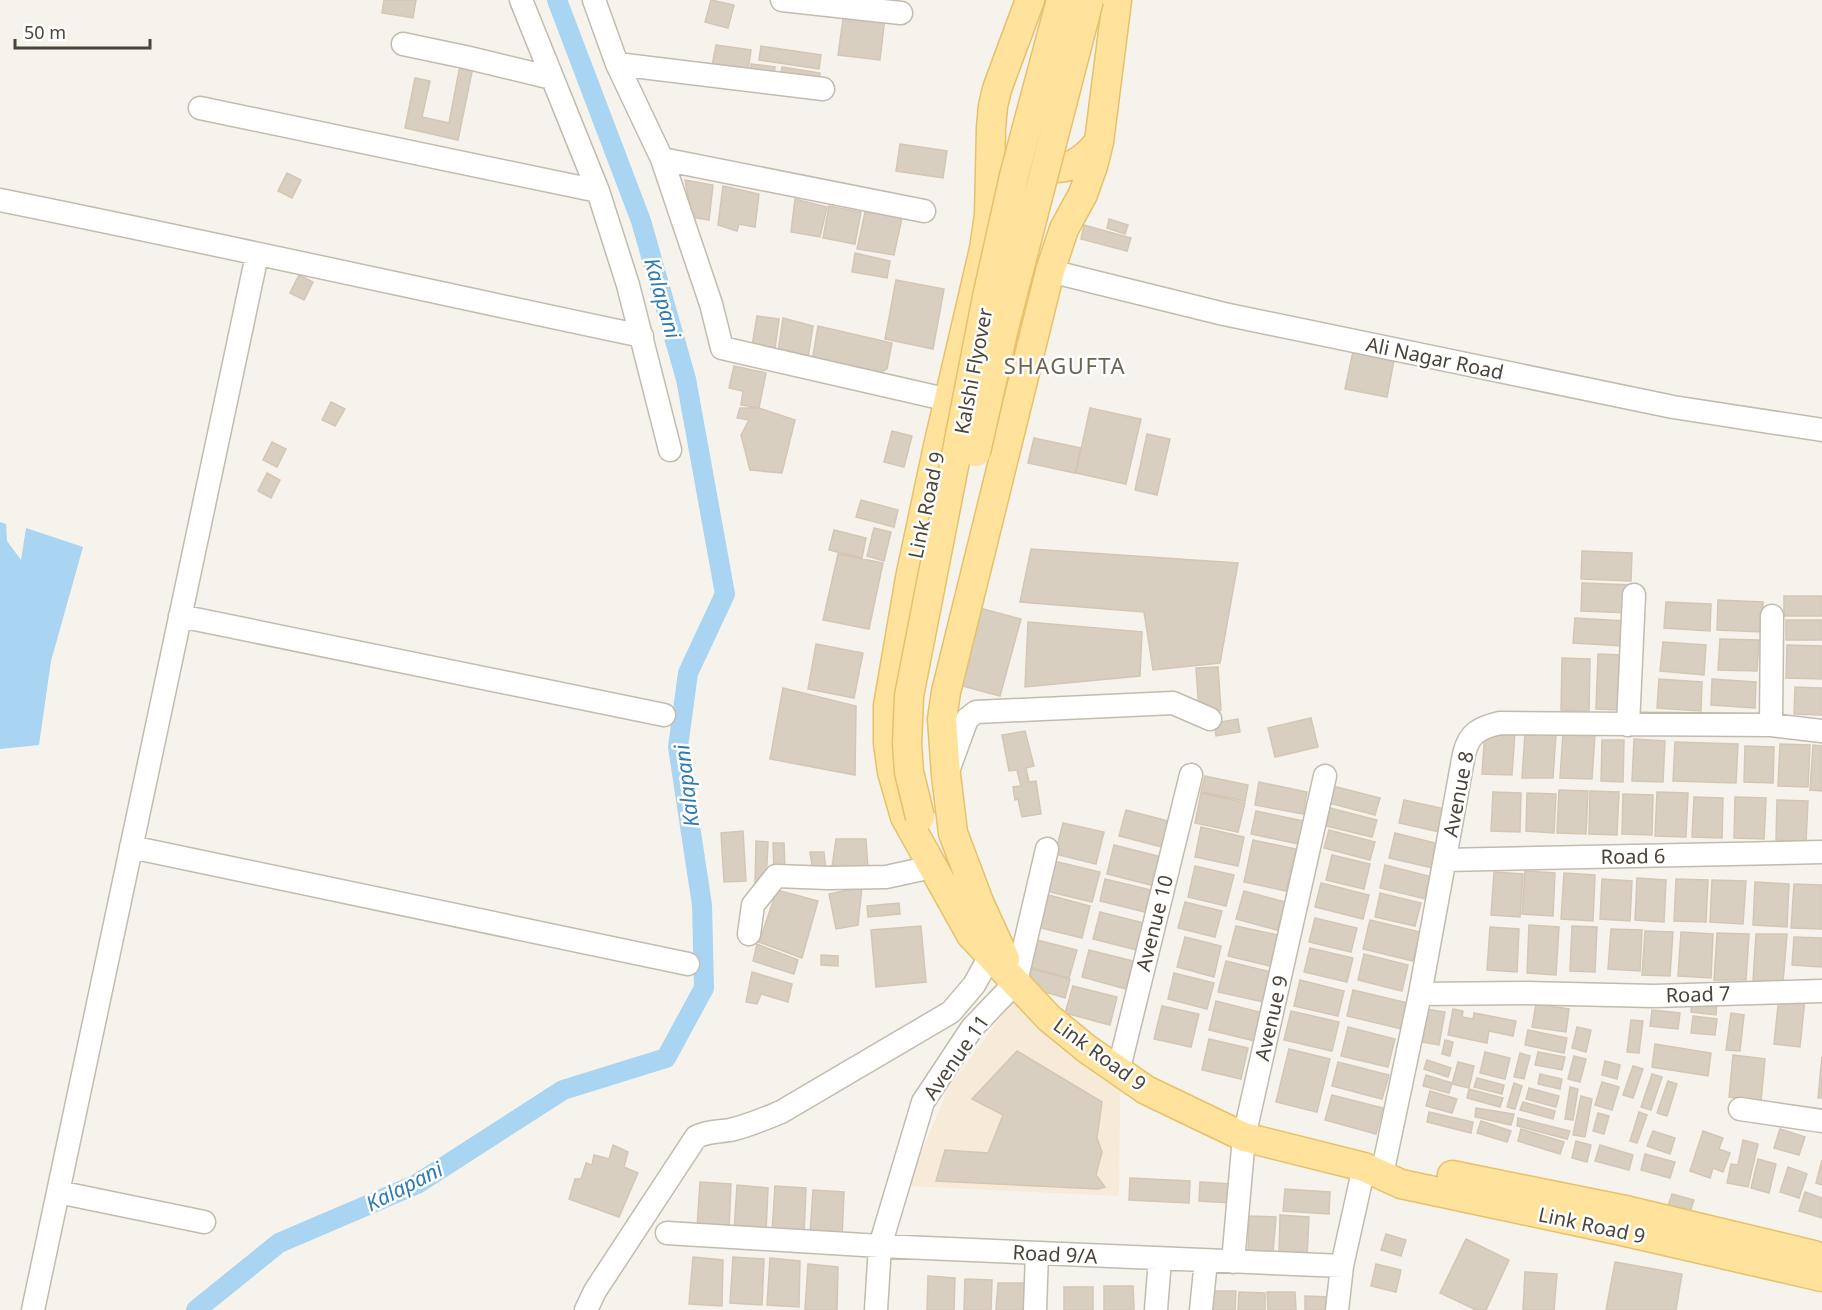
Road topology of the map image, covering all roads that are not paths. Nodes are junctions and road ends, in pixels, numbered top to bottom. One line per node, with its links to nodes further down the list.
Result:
1 (521, 0): 11 (street)
2 (594, 0): 10 (street)
3 (782, 0): 8 (street)
4 (1030, 0): 14 (main road, Link Road 9)
5 (1061, 0): 37 (main road, Kalshi Flyover, bridge)
6 (1089, 0): 37 (main road, bridge)
7 (1117, 0): 15 (main road, Link Road 9)
8 (901, 13)
9 (403, 44): 11 (street)
10 (617, 64): 12 (street); 16 (street)
11 (552, 78): 17 (street)
12 (823, 89)
13 (200, 108): 17 (street)
14 (991, 128): 15 (main road); 23 (main road, Link Road 9)
15 (1099, 142): 21 (main road, Link Road 9)
16 (662, 159): 19 (street); 23 (street)
17 (598, 191): 22 (street)
18 (0, 200): 20 (street)
19 (924, 211)
20 (257, 255): 22 (street); 27 (street)
21 (1050, 272): 24 (street, Ali Nagar Road); 34 (main road, Link Road 9)
22 (642, 336): 25 (street)
23 (949, 400): 42 (main road, Link Road 9)
24 (1822, 430)
25 (670, 450)
26 (1634, 595): 31 (street)
27 (180, 616): 29 (street); 39 (street)
28 (1772, 616): 32 (street)
29 (664, 715)
30 (1210, 719): 34 (street)
31 (1628, 725): 32 (street, Avenue 8); 43 (street, Avenue 8)
32 (1771, 725): 33 (street, Avenue 8)
33 (1822, 730)
34 (946, 775): 38 (main road, Link Road 9)
35 (1191, 775): 50 (street, Avenue 10)
36 (1325, 776): 53 (street, Avenue 9)
37 (923, 809): 38 (main road); 42 (main road, Kalshi Flyover)
38 (953, 834): 47 (main road, Link Road 9)
39 (131, 847): 46 (street); 55 (street)
40 (1047, 849): 47 (street)
41 (1822, 852): 43 (street, Road 6)
42 (928, 860): 44 (street); 45 (main road, Link Road 9)
43 (1445, 860): 49 (street, Avenue 8)
44 (748, 934)
45 (990, 956): 47 (main road, Link Road 9); 67 (street)
46 (688, 964)
47 (1016, 982): 50 (main road, Link Road 9); 58 (street, Avenue 11)
48 (1822, 991): 49 (street, Road 7)
49 (1420, 994): 54 (street, Avenue 8)
50 (1118, 1072): 53 (main road, Link Road 9)
51 (1740, 1109): 52 (street)
52 (1822, 1121)
53 (1244, 1137): 54 (main road, Link Road 9); 63 (street, Avenue 9)
54 (1374, 1166): 60 (main road, Link Road 9); 64 (street); 65 (main road, Link Road 9)
55 (58, 1192): 56 (street); 66 (street)
56 (204, 1222)
57 (667, 1233): 58 (street, Road 9/A)
58 (880, 1246): 59 (street, Road 9/A); 68 (street, Avenue 11)
59 (1037, 1253): 61 (street, Road 9/A); 69 (street)
60 (1822, 1257)
61 (1160, 1259): 62 (street, Road 9/A); 70 (street)
62 (1206, 1261): 63 (street, Road 9/A); 71 (street)
63 (1233, 1263): 64 (street, Road 9/A)
64 (1342, 1266): 72 (street)
65 (1822, 1277)
66 (33, 1310)
67 (586, 1310)
68 (876, 1310)
69 (1035, 1310)
70 (1155, 1310)
71 (1201, 1310)
72 (1337, 1310)

